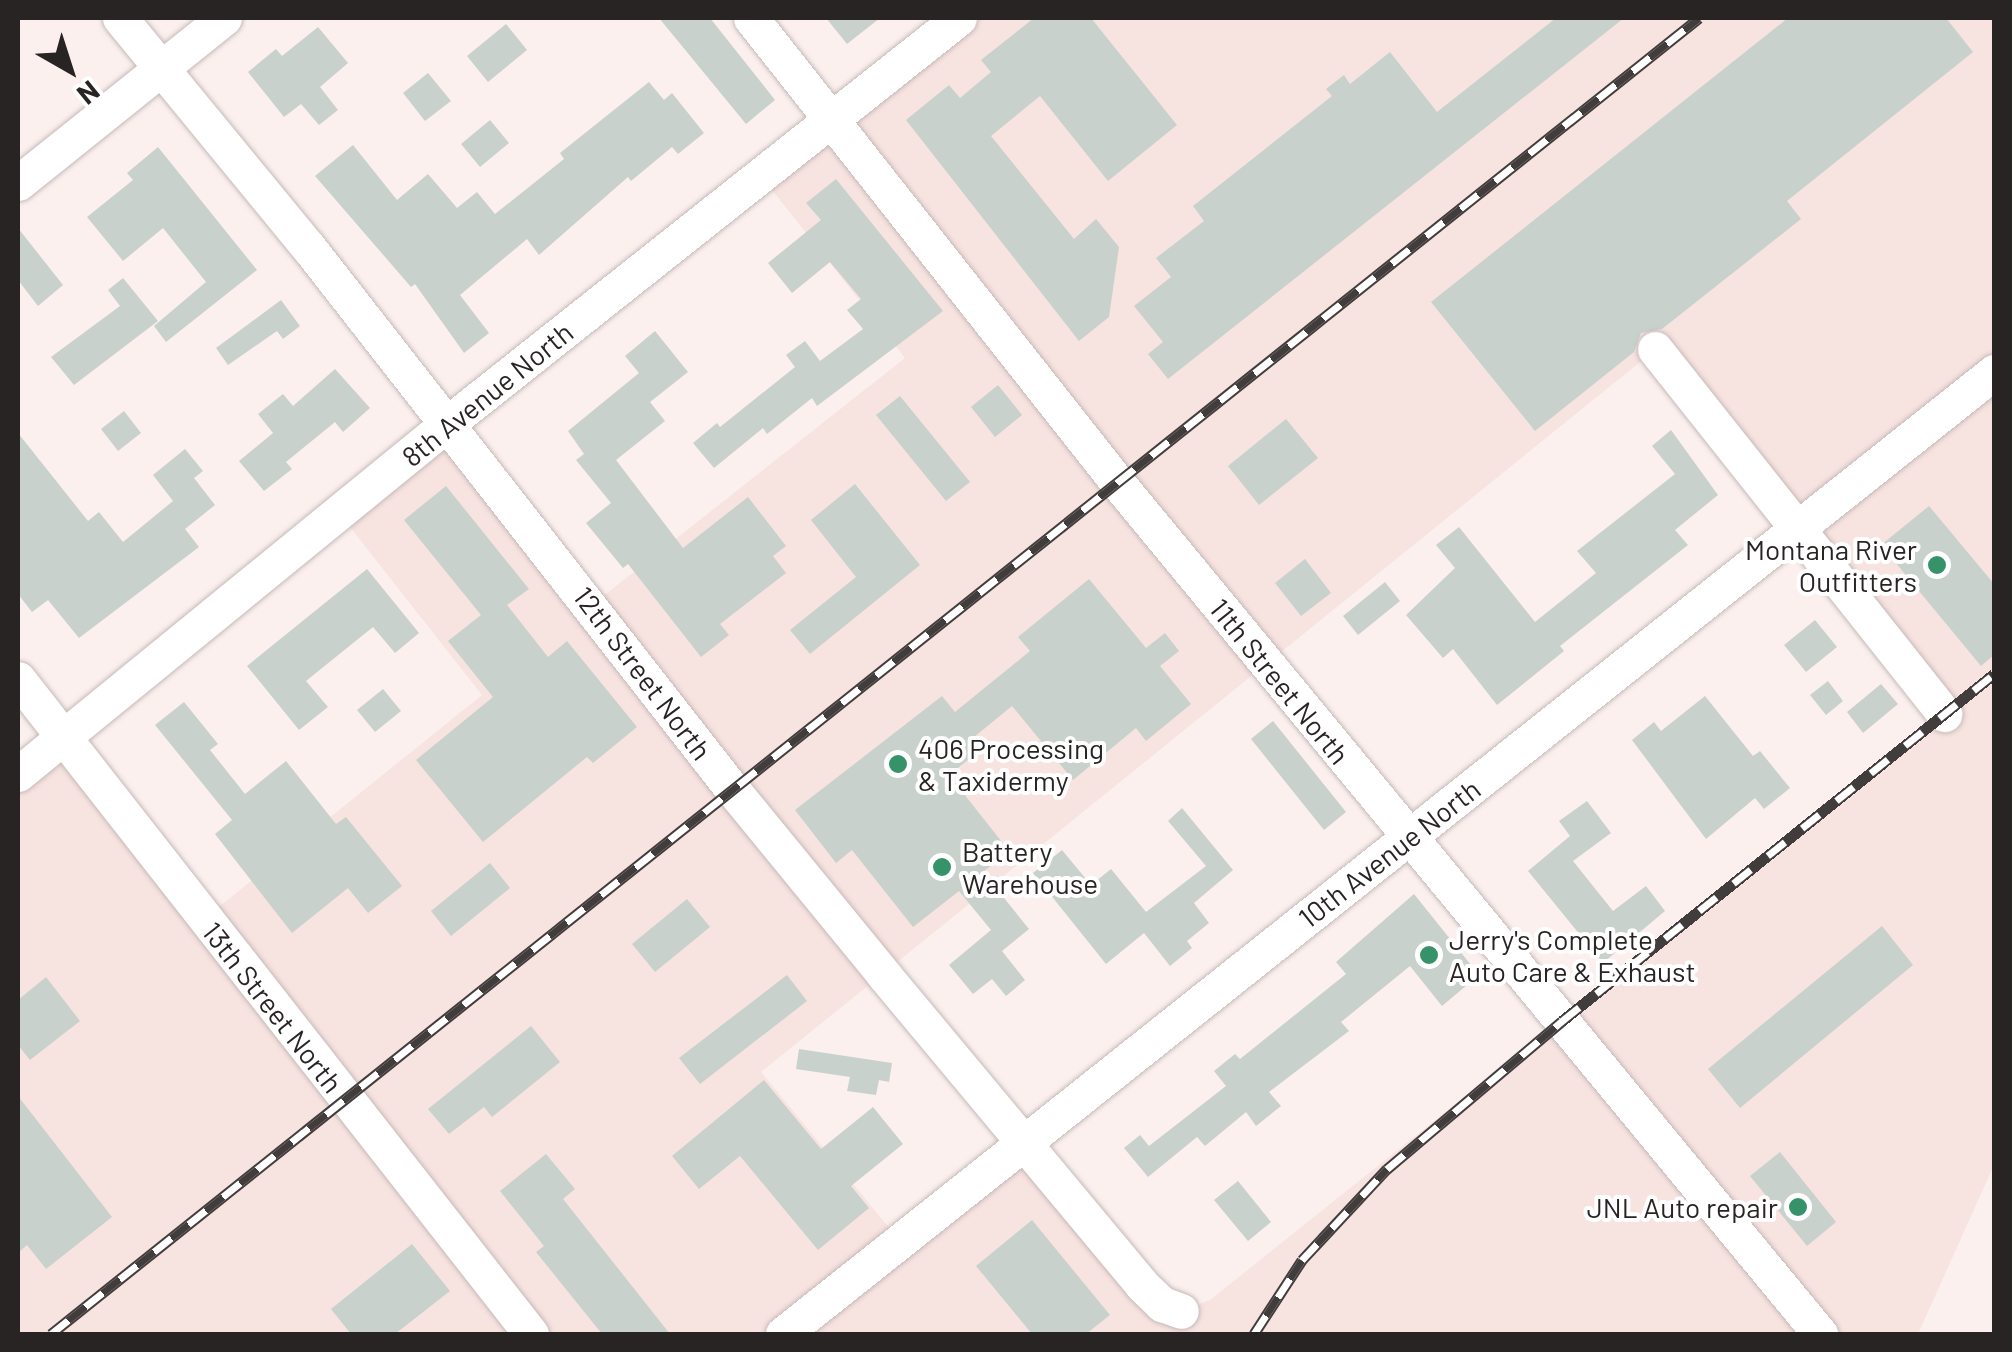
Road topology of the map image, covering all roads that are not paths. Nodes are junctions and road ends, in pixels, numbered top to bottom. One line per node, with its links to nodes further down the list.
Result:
1 (120, 18): 5 (street, 12th Street North)
2 (224, 18): 5 (street)
3 (751, 18): 6 (street, 11th Street North)
4 (959, 18): 6 (street, 8th Avenue North)
5 (161, 69): 7 (street); 10 (street, 12th Street North)
6 (834, 119): 10 (street, 8th Avenue North); 16 (street, 11th Street North)
7 (18, 182)
8 (1655, 350): 11 (street)
9 (1994, 372): 11 (street, 10th Avenue North)
10 (448, 424): 14 (street, 8th Avenue North); 17 (street, 12th Street North)
11 (1800, 528): 13 (street); 16 (street, 10th Avenue North)
12 (18, 678): 14 (street, 13th Street North)
13 (1944, 714)
14 (64, 737): 15 (street, 8th Avenue North); 19 (street, 13th Street North)
15 (18, 774)
16 (1408, 838): 17 (street, 10th Avenue North); 21 (street, 11th Street North)
17 (1023, 1144): 18 (street, 12th Street North); 20 (street, 10th Avenue North)
18 (1181, 1311)
19 (532, 1334)
20 (783, 1334)
21 (1820, 1334)

